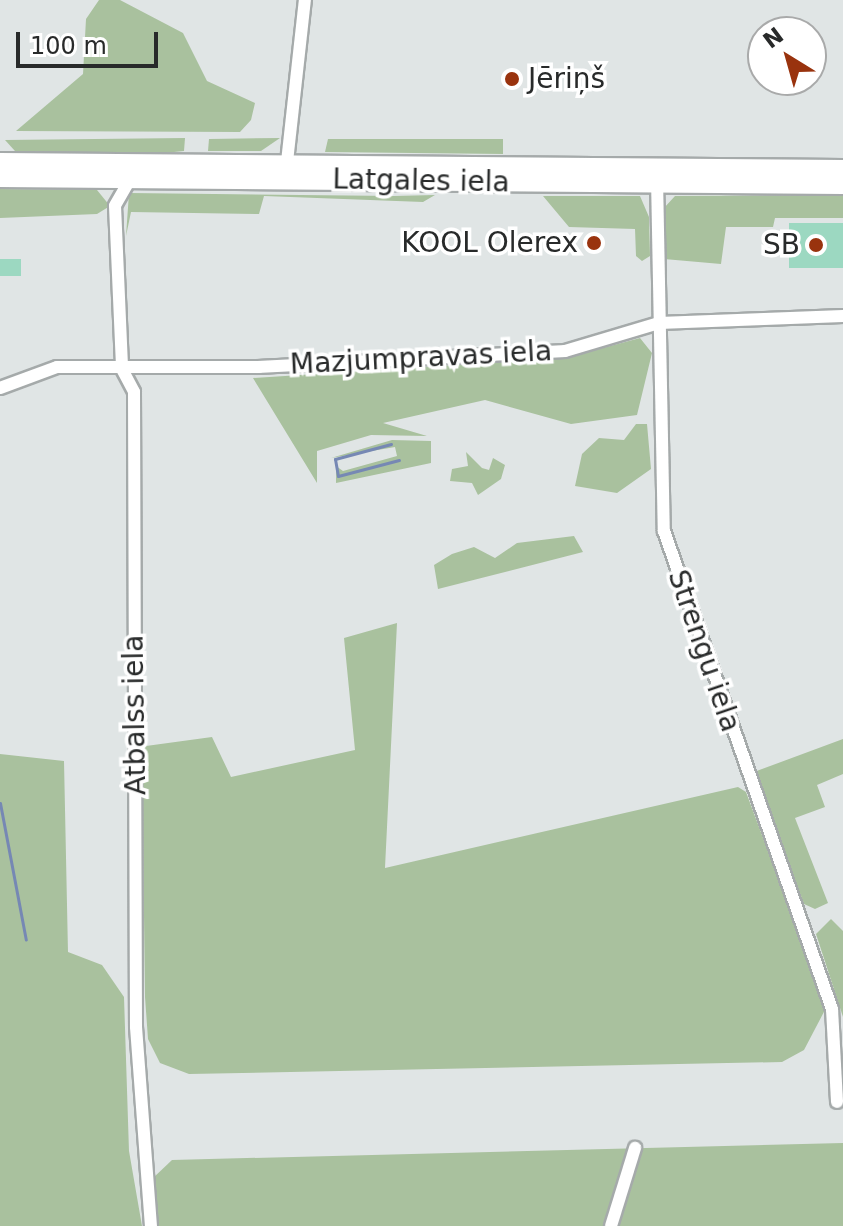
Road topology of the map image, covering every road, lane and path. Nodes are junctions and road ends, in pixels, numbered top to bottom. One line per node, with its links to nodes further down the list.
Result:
1 (305, 0): 3 (street)
2 (0, 162): 3 (highway, Latgales iela)
3 (286, 169): 5 (highway, Latgales iela); 6 (highway, Latgales iela)
4 (843, 169): 5 (highway, Latgales iela)
5 (656, 175): 9 (highway, Latgales iela); 12 (street, Strengu iela)
6 (132, 176): 8 (highway, Latgales iela); 10 (street)
7 (0, 178): 8 (highway, Latgales iela)
8 (88, 180): 10 (street)
9 (843, 185)
10 (115, 206): 13 (street, Atbalss iela)
11 (843, 316): 12 (street, Mazjumpravas iela)
12 (659, 323): 13 (street, Mazjumpravas iela); 15 (street, Strengu iela)
13 (122, 369): 14 (street, Mazjumpravas iela); 17 (street, Atbalss iela)
14 (0, 388)
15 (837, 1102)
16 (635, 1148): 18 (street)
17 (151, 1226)
18 (611, 1226)

